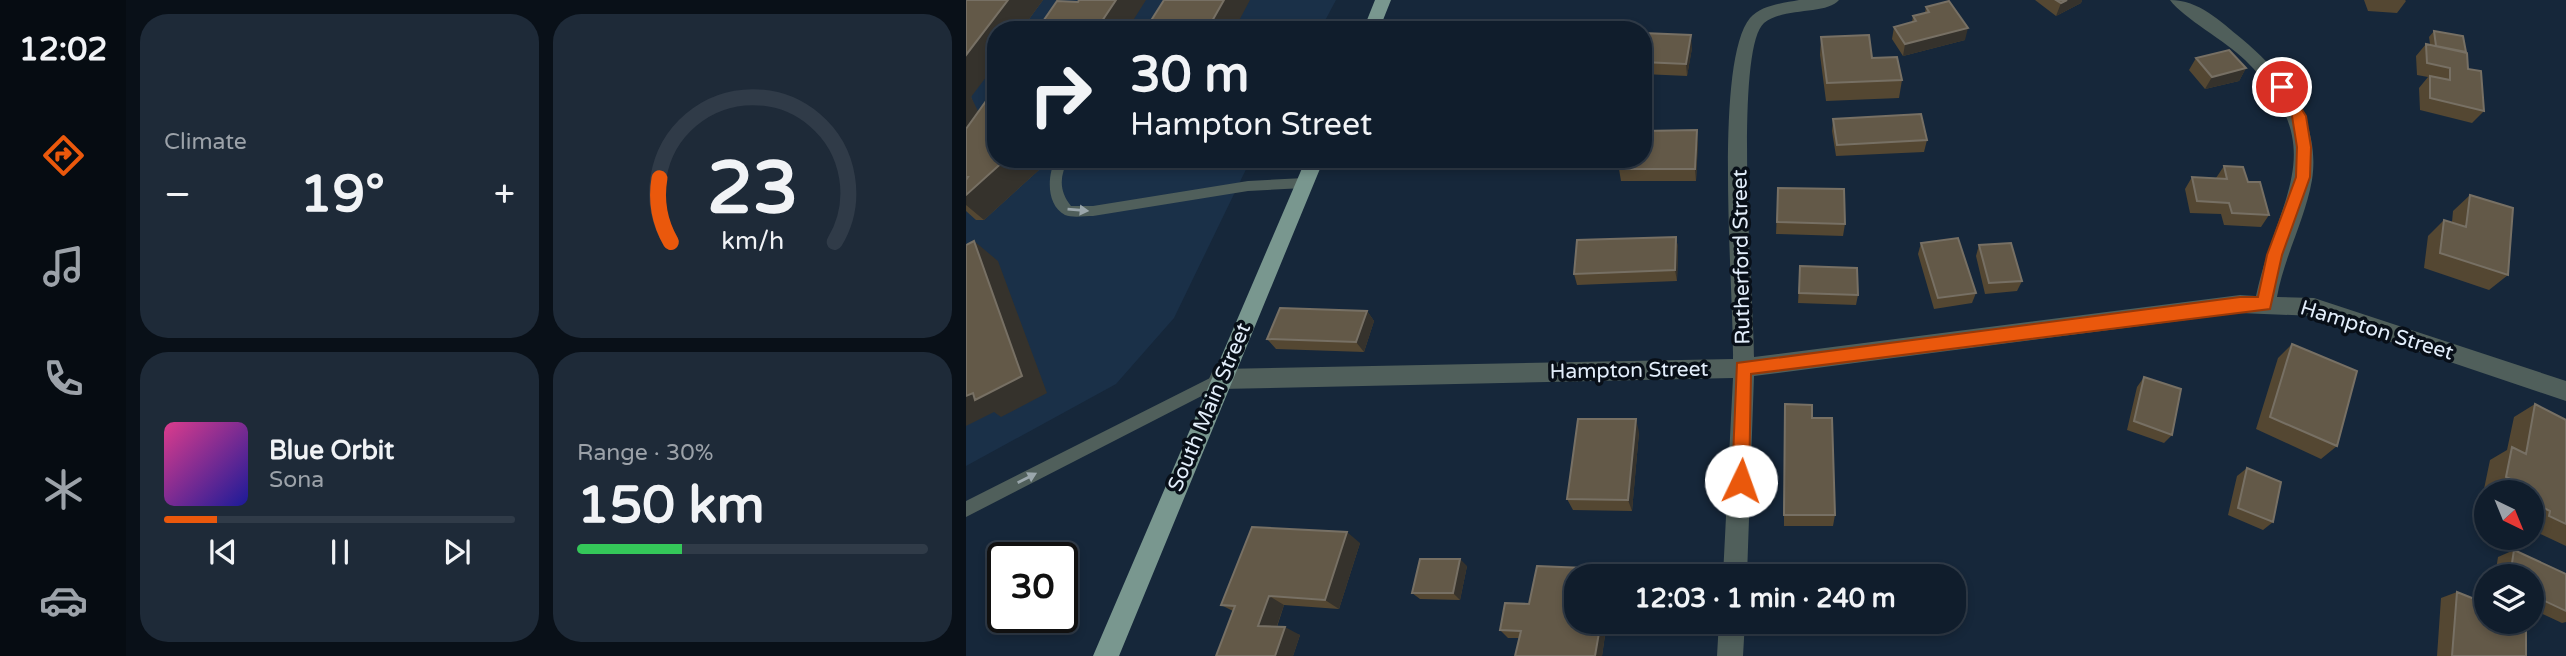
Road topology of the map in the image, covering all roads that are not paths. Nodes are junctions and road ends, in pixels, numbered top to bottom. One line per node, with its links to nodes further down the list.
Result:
1 (1383, 0): 4 (main road)
2 (1831, 0): 9 (street, Rutherford Street)
3 (2178, 0): 8 (street)
4 (1375, 21)
5 (1060, 168): 7 (lane, one-way to 7)
6 (1311, 168): 7 (main road, South Main Street)
7 (1304, 183): 10 (main road, South Main Street)
8 (2265, 304): 9 (street, Hampton Street); 11 (street, Hampton Street)
9 (1743, 368): 10 (street, Hampton Street); 13 (street, Rutherford Street)
10 (1220, 379): 12 (lane, one-way to 10); 15 (main road, South Main Street)
11 (2566, 391)
12 (966, 509)
13 (1735, 564)
14 (1731, 634): 16 (street)
15 (1106, 656)
16 (1730, 656)

